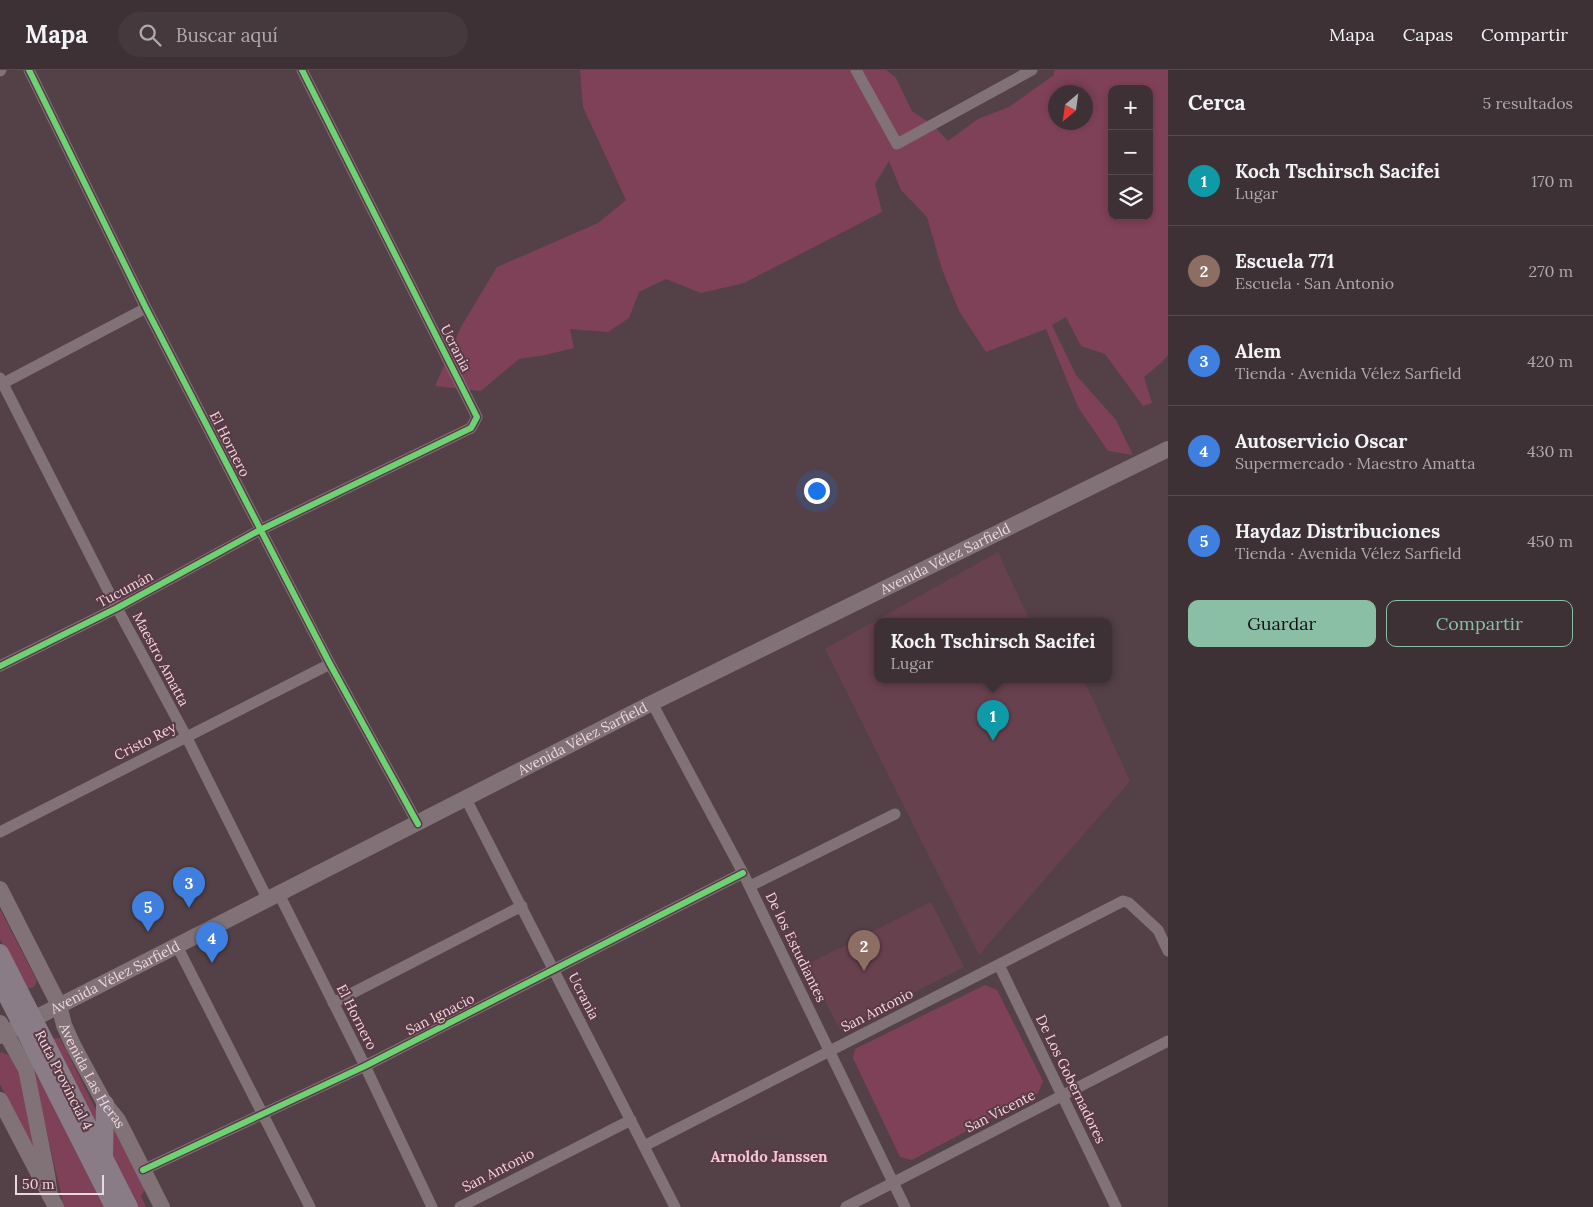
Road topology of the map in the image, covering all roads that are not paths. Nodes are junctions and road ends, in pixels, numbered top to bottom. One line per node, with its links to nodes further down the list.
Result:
1 (30, 70): 5 (street, El Hornero)
2 (302, 70): 8 (street, Ucrania)
3 (856, 70): 4 (street)
4 (1032, 70)
5 (146, 308): 6 (street); 8 (street, El Hornero)
6 (1, 382): 9 (street, Maestro Amatta)
7 (1168, 449): 12 (main road, Avenida Vélez Sarfield)
8 (260, 530): 9 (street, Tucumán); 10 (street, El Hornero)
9 (117, 608): 11 (street, Tucumán); 13 (street, Maestro Amatta)
10 (330, 664): 13 (street, Cristo Rey); 16 (street, El Hornero)
11 (0, 666)
12 (652, 703): 14 (main road, Avenida Vélez Sarfield); 18 (street, De los Estudiantes)
13 (186, 736): 17 (street, Cristo Rey); 21 (street, Maestro Amatta)
14 (466, 799): 16 (main road, Avenida Vélez Sarfield); 22 (street, Ucrania)
15 (895, 814): 19 (street)
16 (418, 824): 21 (main road, Avenida Vélez Sarfield)
17 (0, 832)
18 (743, 872): 19 (street, De los Estudiantes); 27 (street, San Ignacio)
19 (750, 886): 34 (street, De los Estudiantes)
20 (0, 889): 30 (main road, Avenida Las Heras)
21 (273, 897): 23 (main road, Avenida Vélez Sarfield); 29 (street, El Hornero)
22 (522, 906): 27 (street, Ucrania); 29 (street)
23 (177, 946): 30 (main road, Avenida Vélez Sarfield); 39 (street)
24 (1168, 951): 26 (street, San Antonio)
25 (0, 953): 31 (main road, Ruta Provincial 4)
26 (999, 965): 34 (street, San Antonio); 36 (street, De Los Gobernadores)
27 (554, 971): 35 (street, San Ignacio); 40 (street, Ucrania)
28 (0, 982): 31 (main road, Ruta Provincial 4)
29 (333, 1003): 35 (street, El Hornero)
30 (59, 1005): 31 (main road, Avenida Vélez Sarfield); 38 (main road, Avenida Las Heras)
31 (28, 1021): 32 (main road, Avenida Vélez Sarfield); 42 (main road, Ruta Provincial 4); 46 (main road, Ruta Provincial 4)
32 (2, 1030): 45 (main road)
33 (1168, 1041): 36 (street, San Vicente)
34 (830, 1050): 41 (street, San Antonio); 44 (street, De los Estudiantes)
35 (365, 1066): 39 (street, San Ignacio); 50 (street, El Hornero)
36 (1063, 1095): 44 (street, San Vicente); 55 (street, De Los Gobernadores)
37 (0, 1100): 45 (main road)
38 (105, 1104): 42 (main road); 43 (main road, Avenida Las Heras)
39 (263, 1113): 43 (street, San Ignacio); 49 (street)
40 (631, 1120): 41 (street, Ucrania); 51 (street, San Antonio)
41 (644, 1146): 52 (street, Ucrania)
42 (104, 1158): 47 (main road, Ruta Provincial 4)
43 (143, 1170): 48 (main road, Avenida Las Heras)
44 (892, 1183): 53 (street, San Vicente); 54 (street, De los Estudiantes)
45 (53, 1201)
46 (114, 1207)
47 (129, 1207)
48 (162, 1207)
49 (310, 1207)
50 (432, 1207)
51 (460, 1207)
52 (675, 1207)
53 (846, 1207)
54 (905, 1207)
55 (1116, 1207)

